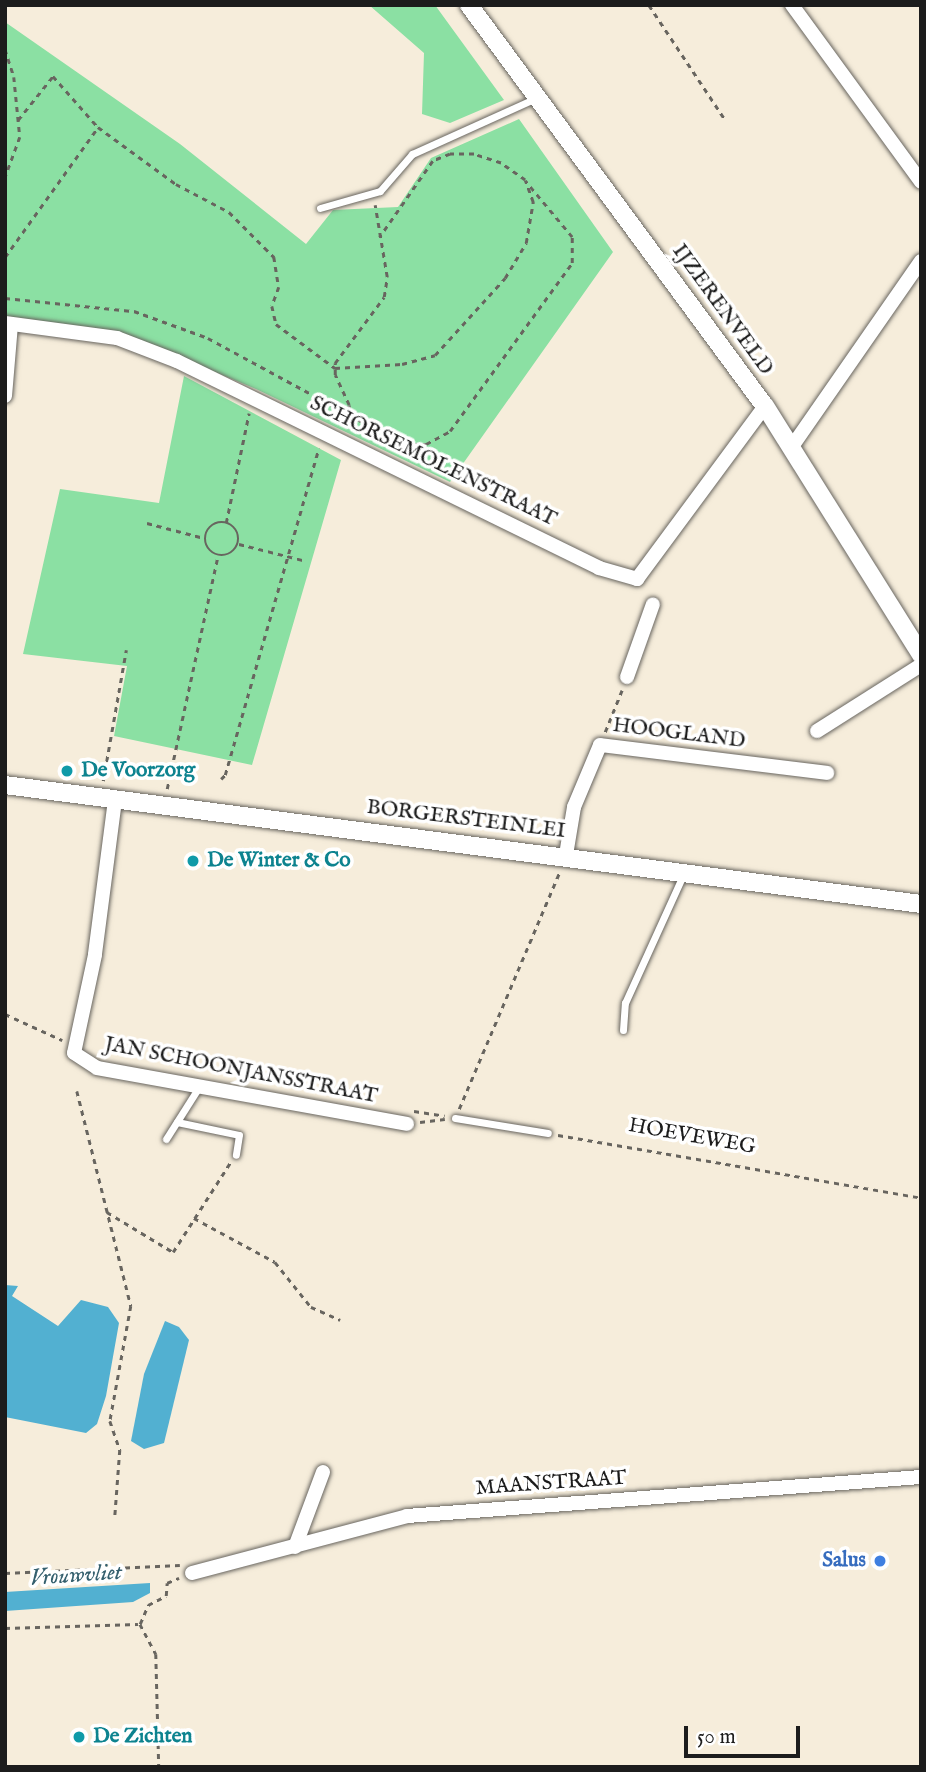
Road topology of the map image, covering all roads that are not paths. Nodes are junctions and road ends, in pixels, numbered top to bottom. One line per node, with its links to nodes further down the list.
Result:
1 (469, 5): 3 (street, IJZERENVELD)
2 (792, 5): 4 (street)
3 (537, 97): 5 (lane); 9 (street, IJZERENVELD)
4 (921, 182)
5 (320, 208)
6 (921, 261): 10 (street)
7 (8, 324): 8 (street); 9 (street, SCHORSEMOLENSTRAAT)
8 (5, 396)
9 (765, 406): 10 (street, IJZERENVELD)
10 (791, 447): 12 (street, IJZERENVELD)
11 (653, 604): 14 (street)
12 (921, 655)
13 (921, 665): 15 (street)
14 (627, 677)
15 (817, 731)
16 (827, 773): 19 (street, HOOGLAND)
17 (5, 785): 18 (street, BORGERSTEINLEI)
18 (108, 799): 19 (street, BORGERSTEINLEI); 23 (street, JAN SCHOONJANSSTRAAT)
19 (566, 855): 20 (street, BORGERSTEINLEI)
20 (683, 874): 21 (street, BORGERSTEINLEI); 22 (lane)
21 (921, 904)
22 (623, 1030)
23 (199, 1087): 25 (lane); 26 (street, JAN SCHOONJANSSTRAAT)
24 (455, 1118): 27 (lane)
25 (177, 1122): 28 (lane); 29 (lane)
26 (407, 1124)
27 (548, 1133)
28 (166, 1139)
29 (236, 1154)
30 (324, 1472): 32 (street)
31 (921, 1477): 32 (street, MAANSTRAAT)
32 (295, 1547): 33 (street, MAANSTRAAT)
33 (192, 1573)

